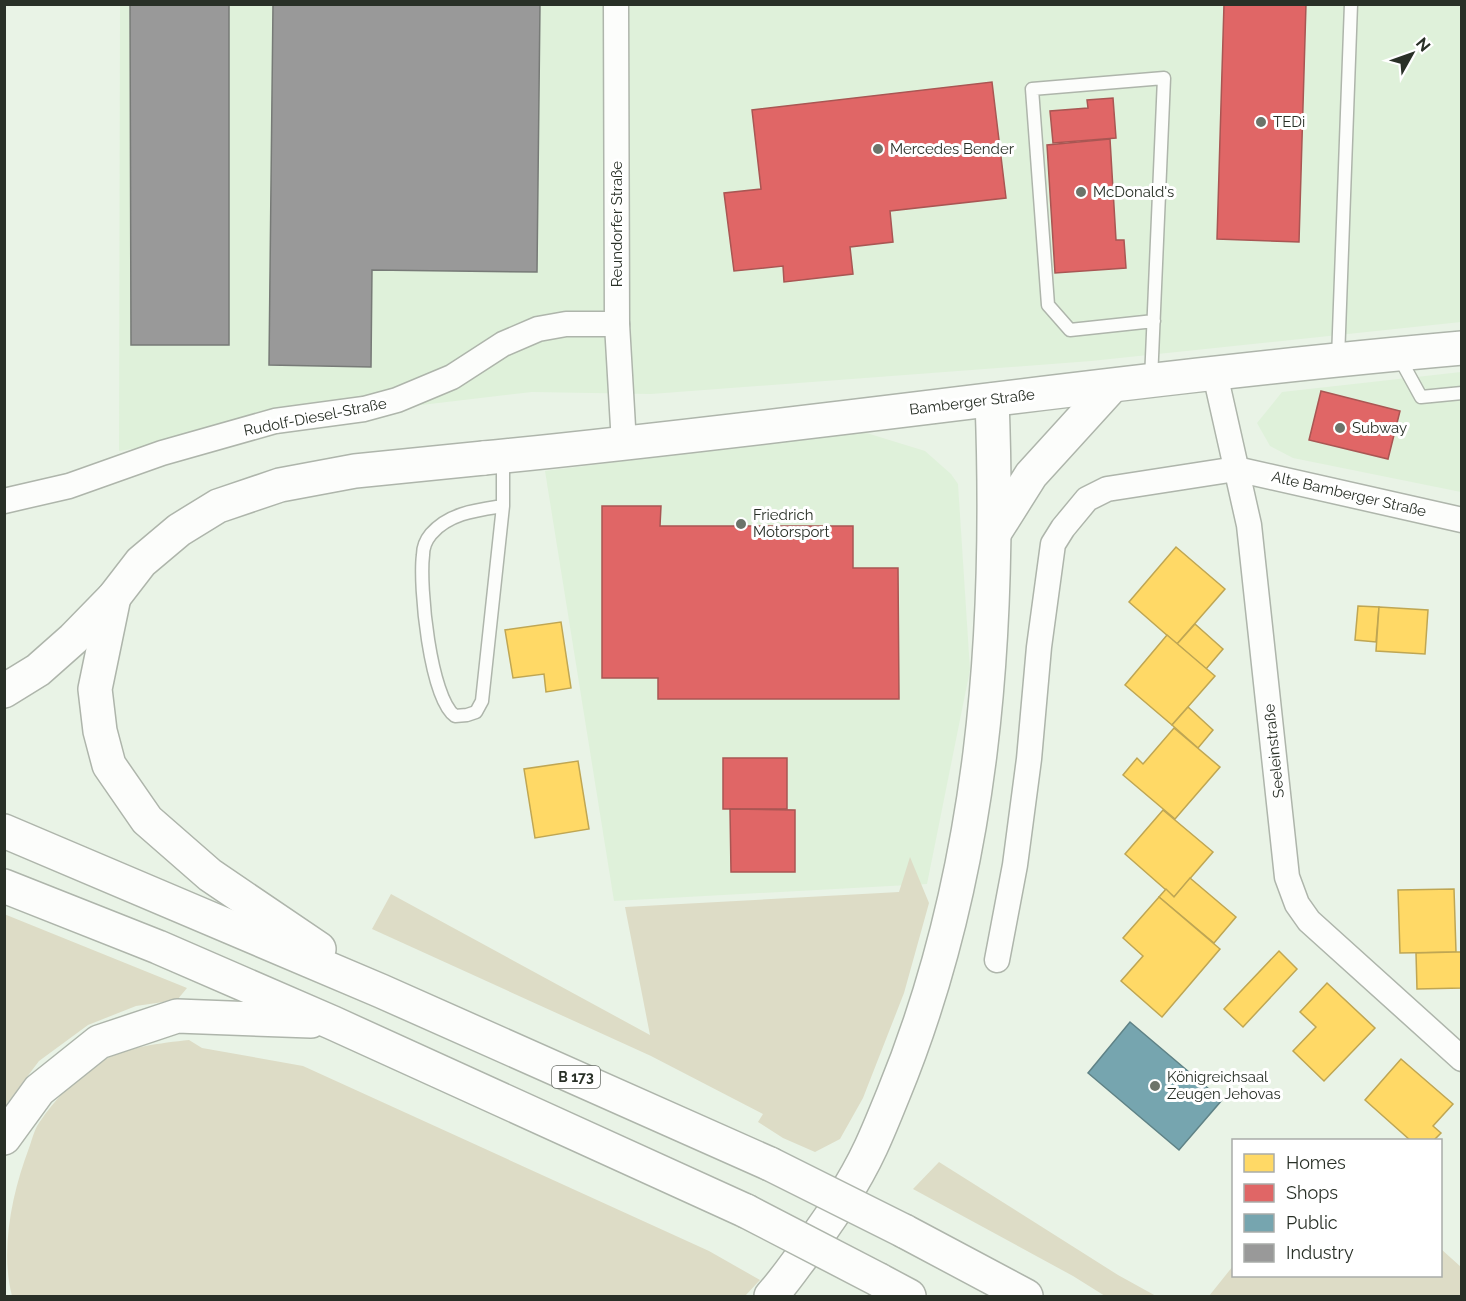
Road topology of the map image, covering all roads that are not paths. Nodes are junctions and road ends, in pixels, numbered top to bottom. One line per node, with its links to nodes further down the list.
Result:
1 (616, 4): 4 (street, Reundorfer Straße)
2 (1351, 4): 7 (lane)
3 (1154, 321): 3 (lane); 9 (lane)
4 (618, 324): 13 (street, Reundorfer Straße); 16 (street, Rudolf-Diesel-Straße)
5 (1461, 348): 6 (main road, Bamberger Straße)
6 (1397, 353): 7 (main road, Bamberger Straße); 11 (lane)
7 (1338, 360): 8 (main road, Bamberger Straße)
8 (1215, 374): 9 (main road, Bamberger Straße); 15 (street, Seeleinstraße)
9 (1151, 381): 10 (main road, Bamberger Straße)
10 (1112, 386): 12 (main road, Bamberger Straße); 19 (main road)
11 (1461, 393)
12 (992, 400): 13 (main road, Bamberger Straße); 19 (main road)
13 (624, 444): 14 (main road, Bamberger Straße)
14 (493, 457): 17 (lane); 20 (main road, Bamberger Straße)
15 (1236, 469): 18 (street, Alte Bamberger Straße); 24 (street); 27 (street, Seeleinstraße)
16 (4, 501)
17 (503, 506): 17 (lane)
18 (1461, 520)
19 (995, 532): 29 (main road)
20 (114, 597): 21 (main road, Bamberger Straße); 25 (main road)
21 (4, 691)
22 (4, 831): 25 (main road, B 173)
23 (4, 886): 26 (main road)
24 (997, 960)
25 (381, 991): 31 (main road, B 173, bridge)
26 (333, 1023): 28 (main road); 30 (main road, bridge)
27 (1461, 1059)
28 (4, 1138)
29 (771, 1296)
30 (909, 1296)
31 (1026, 1296)

